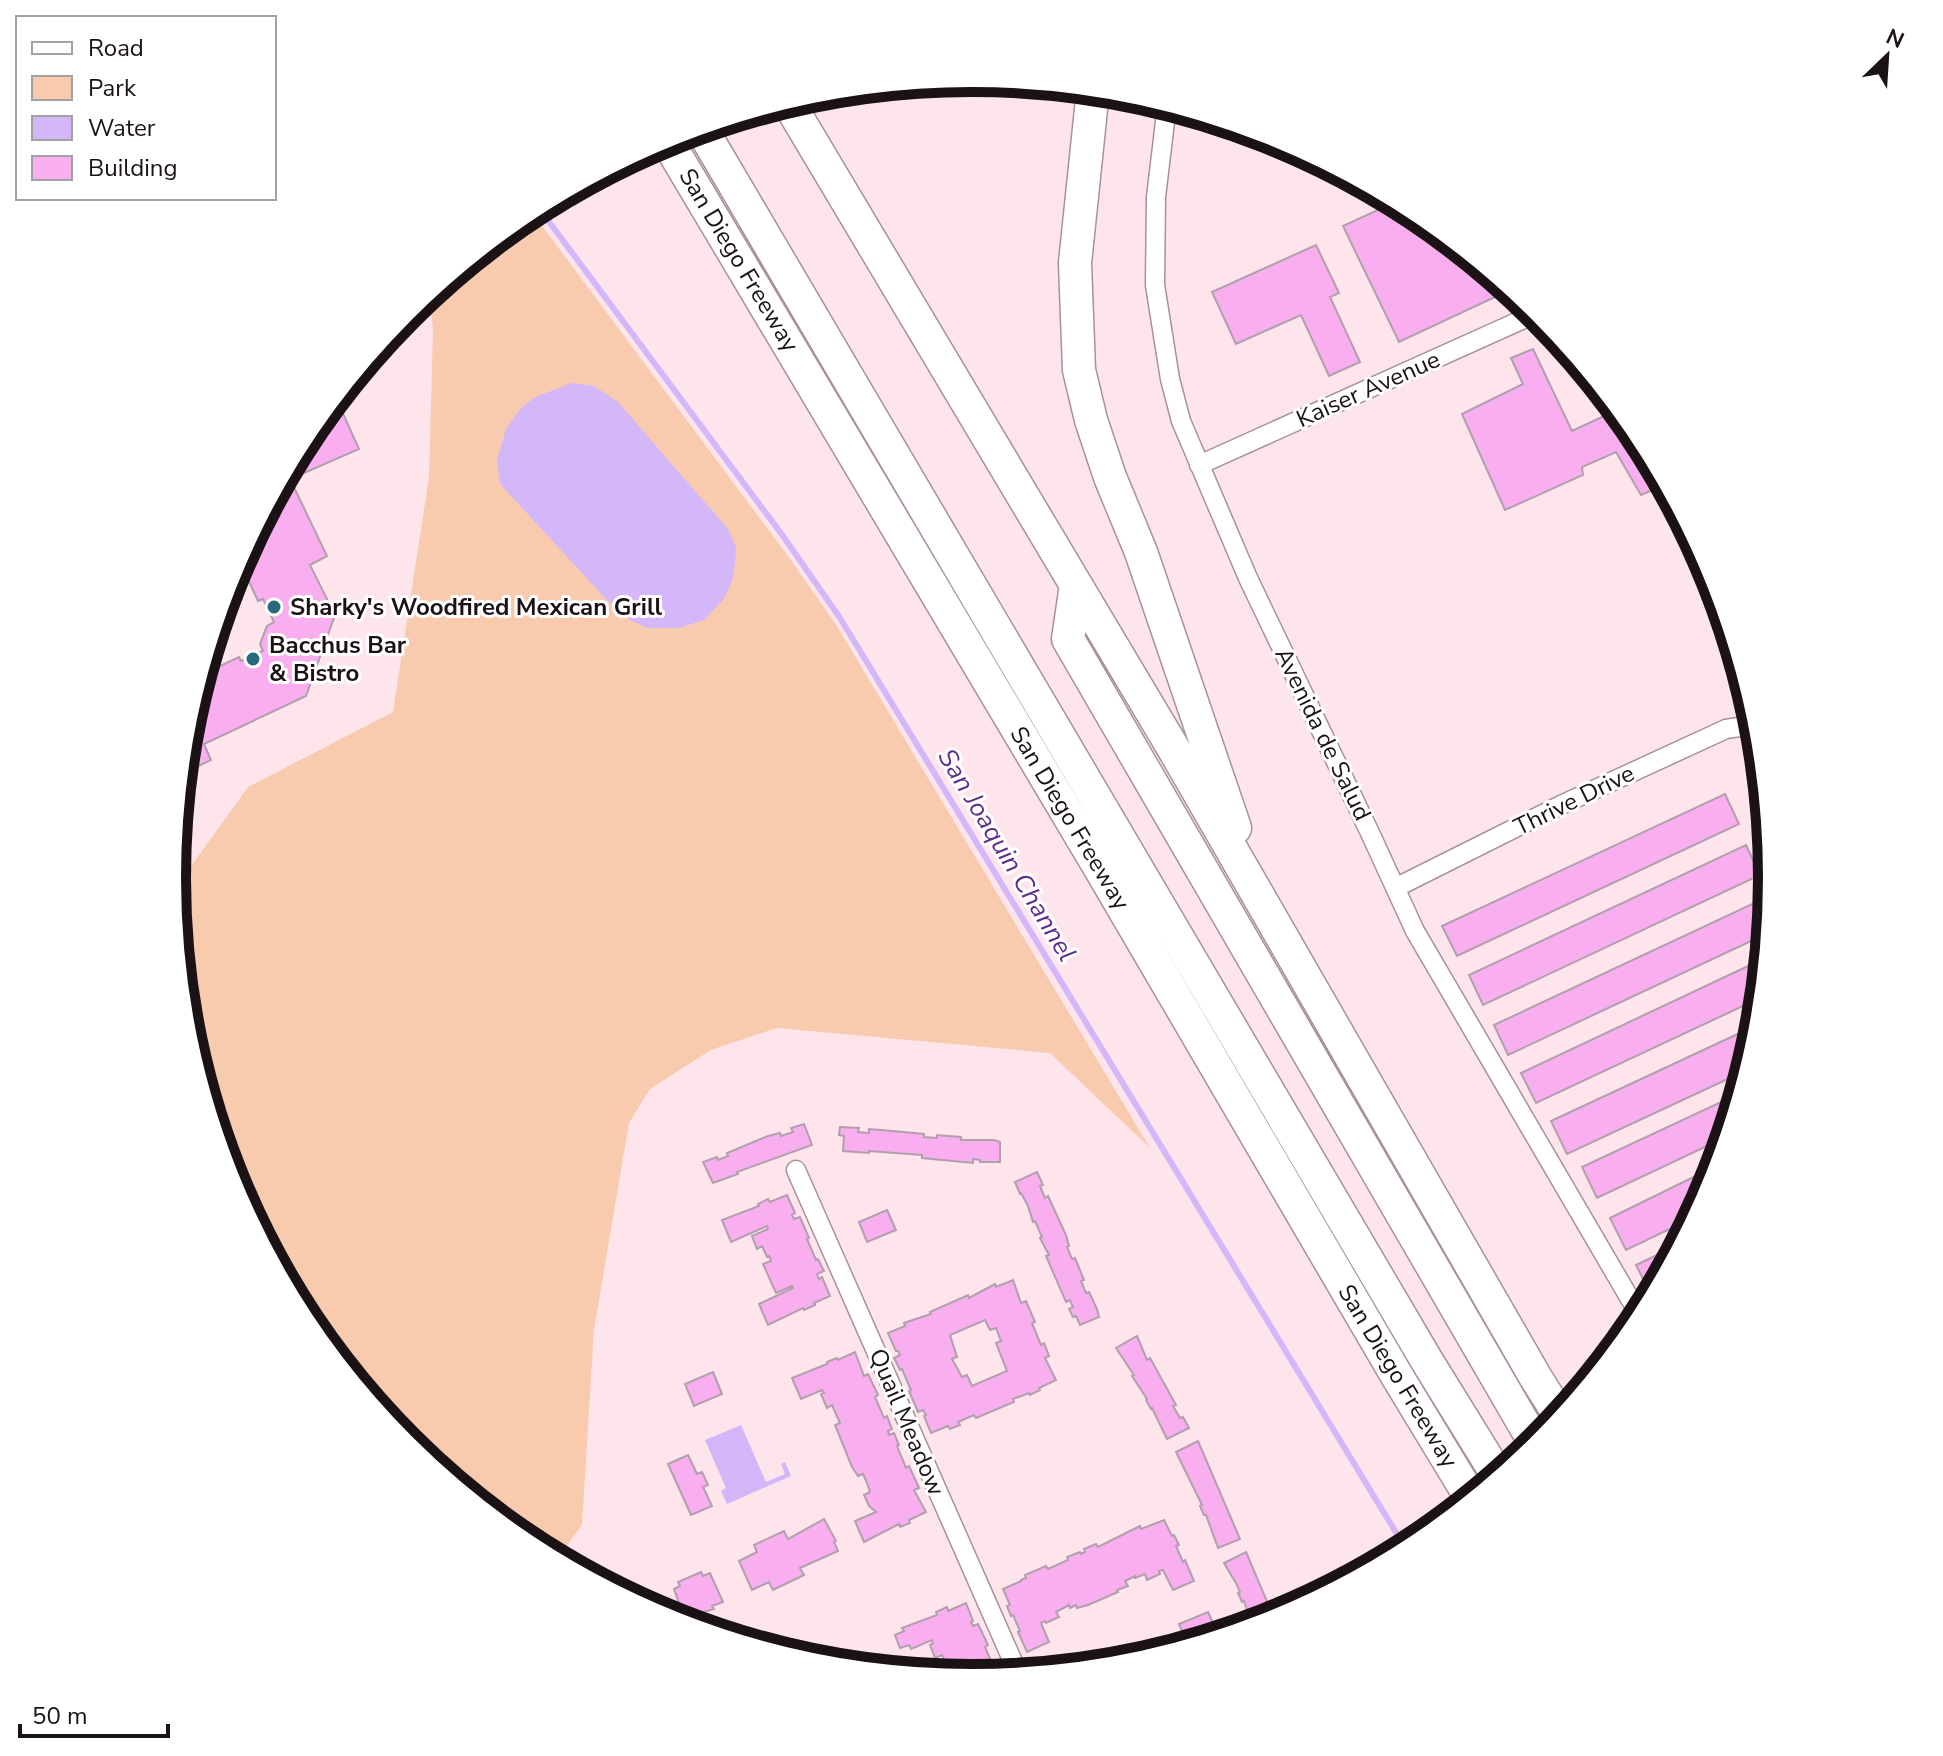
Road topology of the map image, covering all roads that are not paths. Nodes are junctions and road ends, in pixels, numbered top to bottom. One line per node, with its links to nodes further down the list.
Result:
1 (1092, 102): 11 (highway)
2 (794, 113): 8 (highway)
3 (1166, 117): 7 (street, Avenida de Salud)
4 (707, 138): 16 (highway, San Diego Freeway)
5 (673, 151): 17 (highway, San Diego Freeway)
6 (1524, 319): 7 (street, Kaiser Avenue)
7 (1199, 465): 10 (street, Avenida de Salud)
8 (1076, 585): 11 (highway); 15 (highway)
9 (1742, 727): 10 (street, Thrive Drive)
10 (1395, 888): 13 (street, Avenida de Salud)
11 (1257, 894): 14 (highway)
12 (796, 1170): 18 (street, Quail Meadow)
13 (1632, 1303)
14 (1554, 1405)
15 (1529, 1432)
16 (1492, 1467)
17 (1466, 1489)
18 (1013, 1662)

